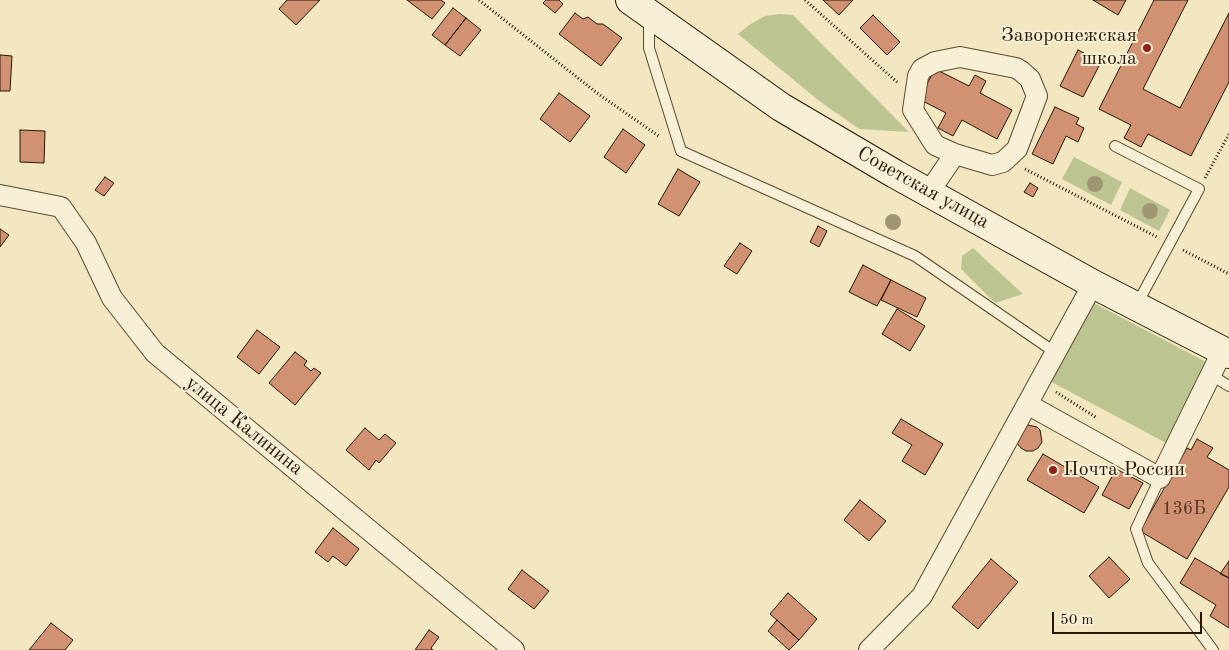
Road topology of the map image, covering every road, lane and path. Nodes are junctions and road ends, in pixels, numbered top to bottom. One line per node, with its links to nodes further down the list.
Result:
1 (479, 0): 7 (path)
2 (805, 0): 4 (path)
3 (640, 7): 7 (lane); 11 (street, Советская улица)
4 (915, 98): 8 (street); 9 (street)
5 (1229, 134): 10 (path)
6 (1116, 146): 10 (lane)
7 (681, 151): 18 (lane)
8 (955, 154): 9 (street); 11 (street)
9 (1006, 160): 13 (path)
10 (1199, 189): 13 (lane)
11 (929, 192): 15 (street, Советская улица)
12 (0, 195): 25 (street, улица Калинина)
13 (1169, 244): 14 (path); 16 (lane)
14 (1229, 274)
15 (1093, 284): 16 (street, Советская улица); 18 (street)
16 (1136, 306): 17 (street, Советская улица)
17 (1226, 352): 19 (street)
18 (1056, 353): 20 (street)
19 (1210, 375): 21 (lane); 24 (street)
20 (1040, 382): 22 (street); 23 (path)
21 (1229, 386)
22 (1027, 404): 24 (street); 26 (street)
23 (1104, 423)
24 (1160, 478): 27 (lane)
25 (514, 650)
26 (869, 650)
27 (1213, 650)

